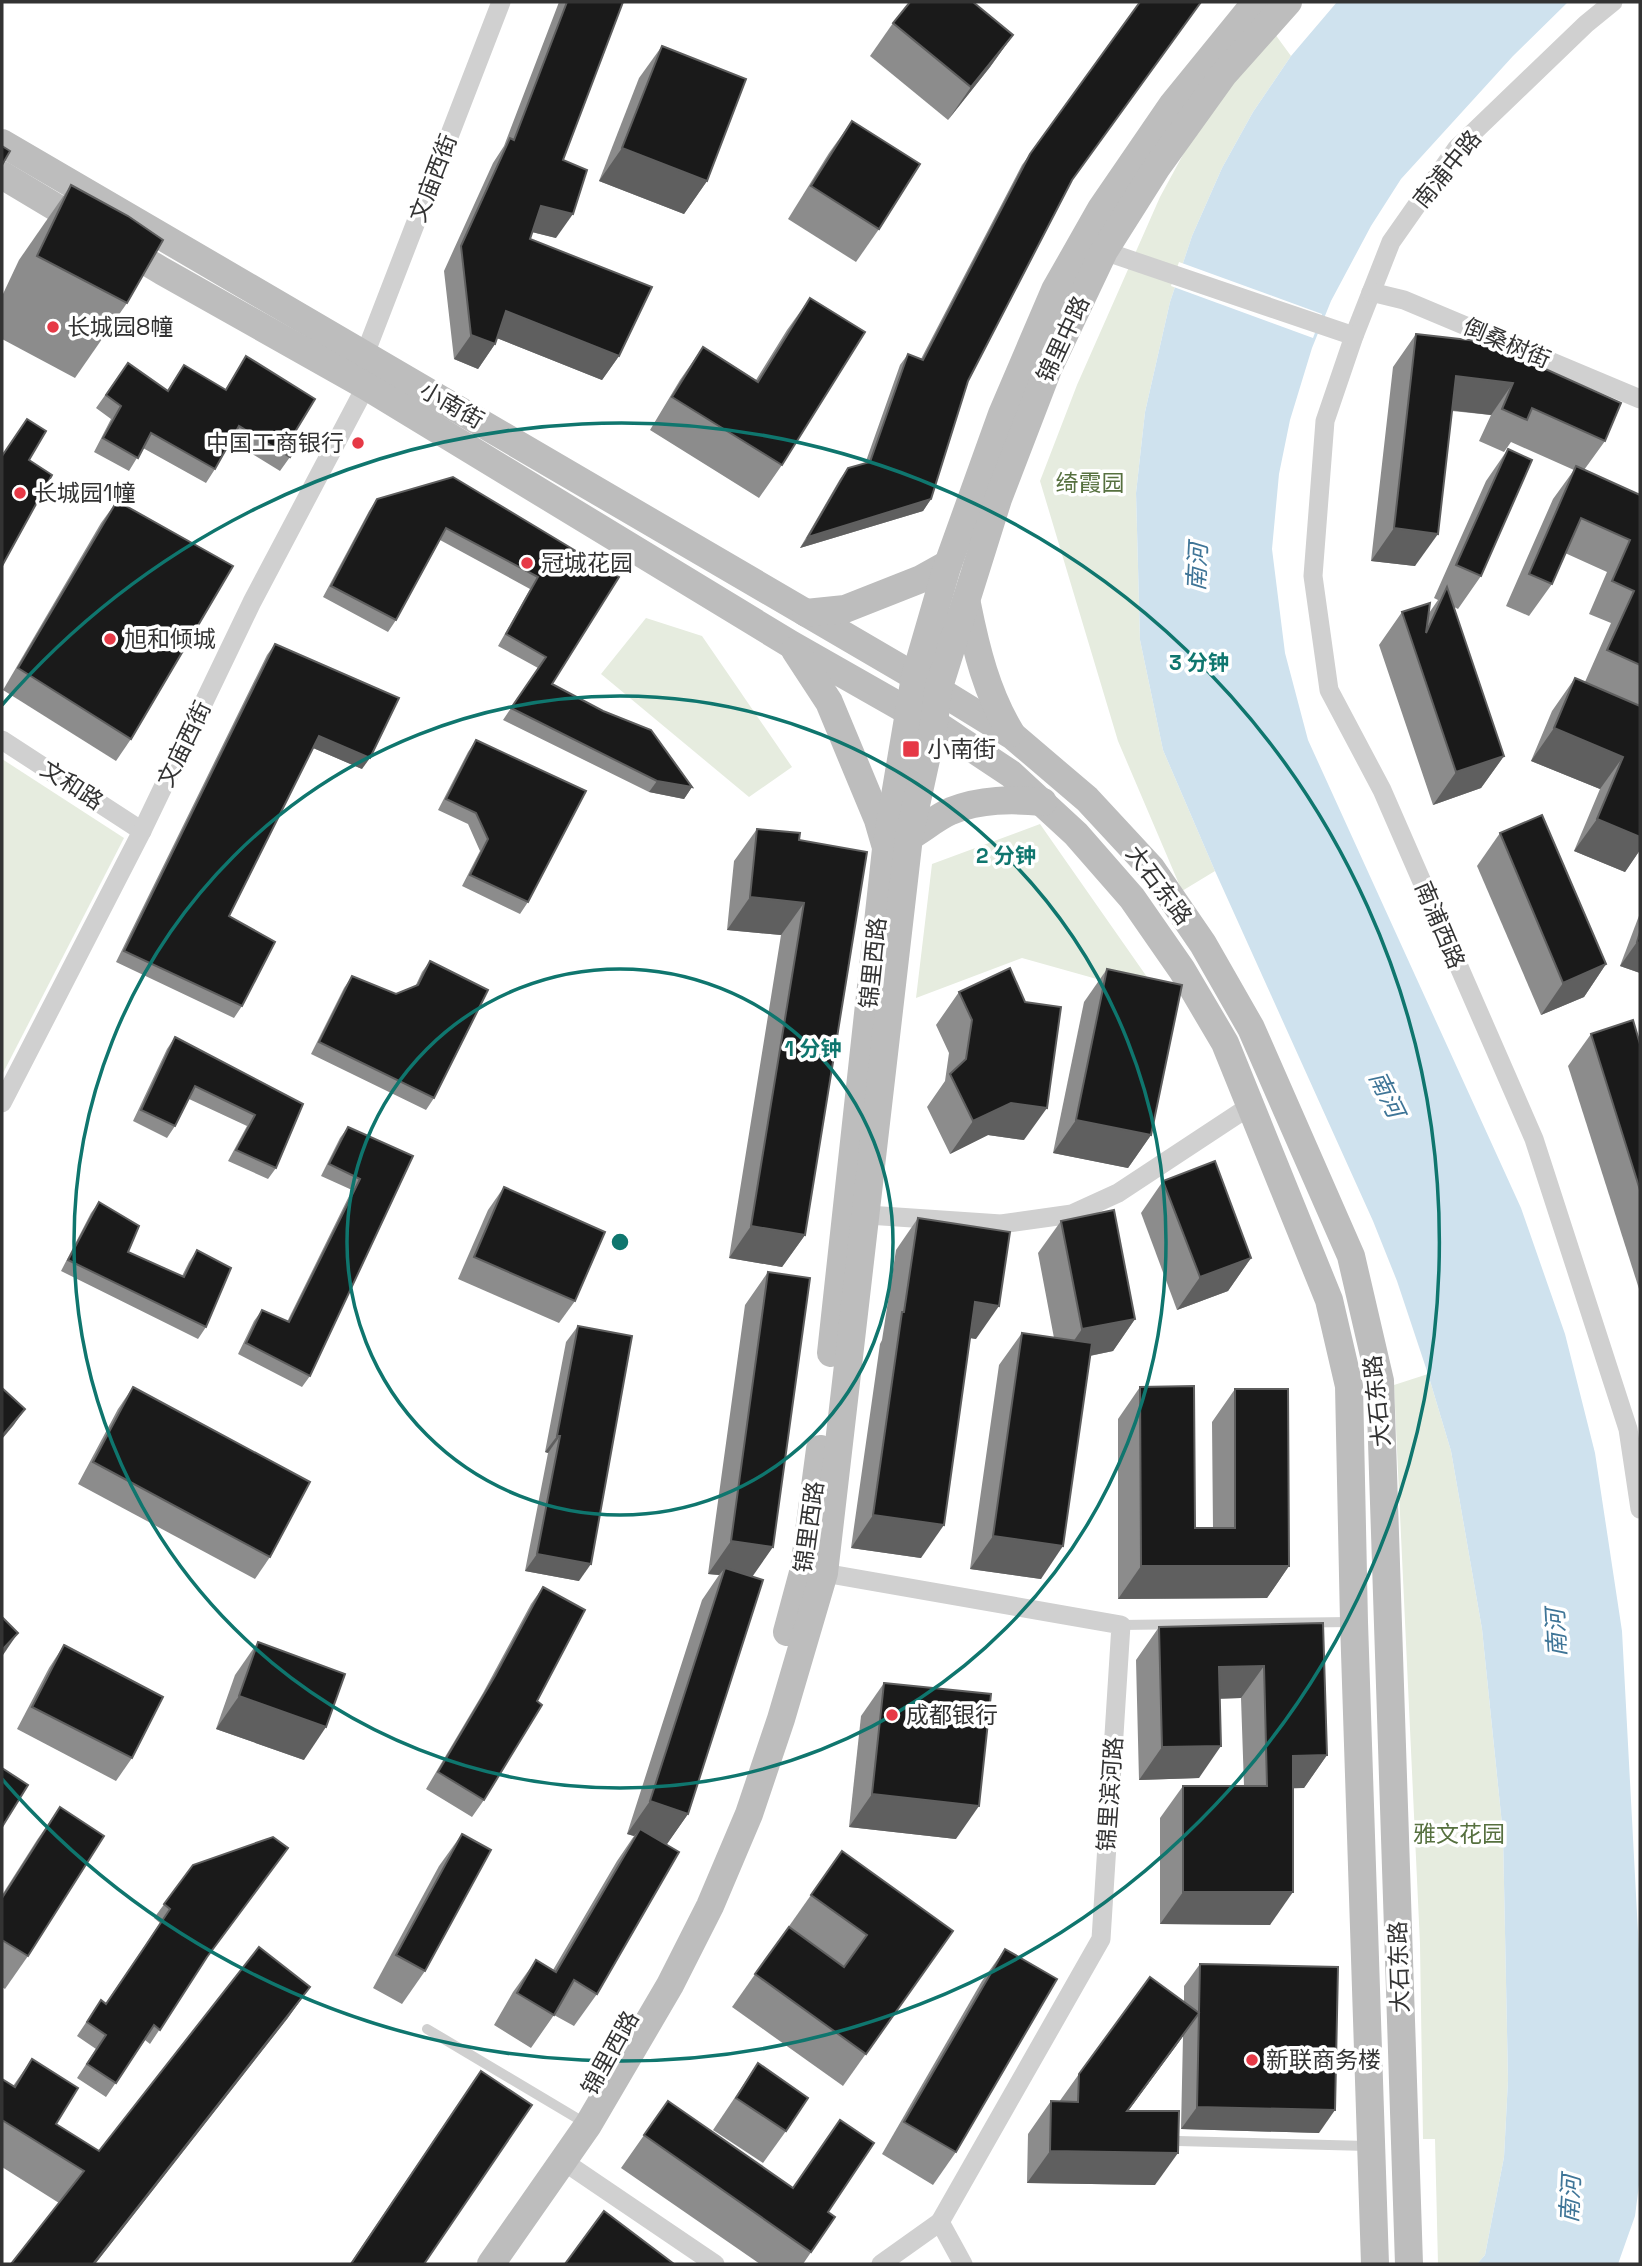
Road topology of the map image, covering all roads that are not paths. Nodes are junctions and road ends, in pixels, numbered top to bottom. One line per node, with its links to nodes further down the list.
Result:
1 (501, 2): 10 (street, 文庙西街)
2 (1256, 2): 13 (main road, 锦里中路)
3 (1287, 2): 7 (main road, 锦里中路)
4 (1613, 2): 8 (street, 南浦中路)
5 (2, 143): 10 (main road, 小南街)
6 (2, 175): 11 (main road, 小南街)
7 (1104, 251): 9 (street); 14 (main road, 锦里中路)
8 (1371, 292): 9 (street, 南浦中路); 12 (street, 倒桑树街)
9 (1354, 337): 28 (street, 南浦西路)
10 (365, 354): 15 (main road, 小南街)
11 (366, 386): 16 (main road, 小南街); 23 (street, 文庙西街)
12 (1640, 399)
13 (948, 564): 15 (main road); 17 (main road, 锦里中路)
14 (966, 600): 17 (main road, 锦里中路); 20 (main road)
15 (806, 612): 17 (main road, 小南街)
16 (792, 645): 18 (main road, 小南街); 24 (main road)
17 (927, 683): 18 (main road, 锦里中路); 19 (main road, 锦里中路); 20 (main road, 大石东路)
18 (908, 711): 19 (main road, 小南街); 24 (main road, 锦里西路)
19 (933, 723): 22 (main road, 大石东路); 24 (main road, 锦里西路)
20 (1013, 736): 44 (main road, 大石东路)
21 (2, 740): 23 (street, 文和路)
22 (1043, 802): 24 (main road); 26 (main road, 大石东路)
23 (142, 831): 25 (street, 文庙西街)
24 (898, 843): 27 (main road, 锦里西路)
25 (3, 1098)
26 (1250, 1105): 27 (street); 30 (main road, 大石东路)
27 (856, 1214): 29 (main road, 锦里西路); 33 (main road, 锦里西路)
28 (1640, 1509)
29 (824, 1573): 31 (street); 33 (main road, 锦里西路)
30 (1354, 1622): 31 (lane); 35 (main road, 大石东路)
31 (1121, 1625): 37 (street, 锦里滨河路)
32 (427, 2029): 33 (lane)
33 (581, 2121): 36 (main road, 锦里西路); 38 (main road, 锦里西路)
34 (1178, 2141): 35 (lane)
35 (1372, 2146): 43 (main road, 大石东路)
36 (563, 2161): 39 (main road, 锦里西路); 40 (street)
37 (940, 2222): 41 (street); 42 (street)
38 (468, 2264)
39 (491, 2264)
40 (715, 2264)
41 (881, 2264)
42 (963, 2264)
43 (1376, 2264)
44 (1409, 2264)

